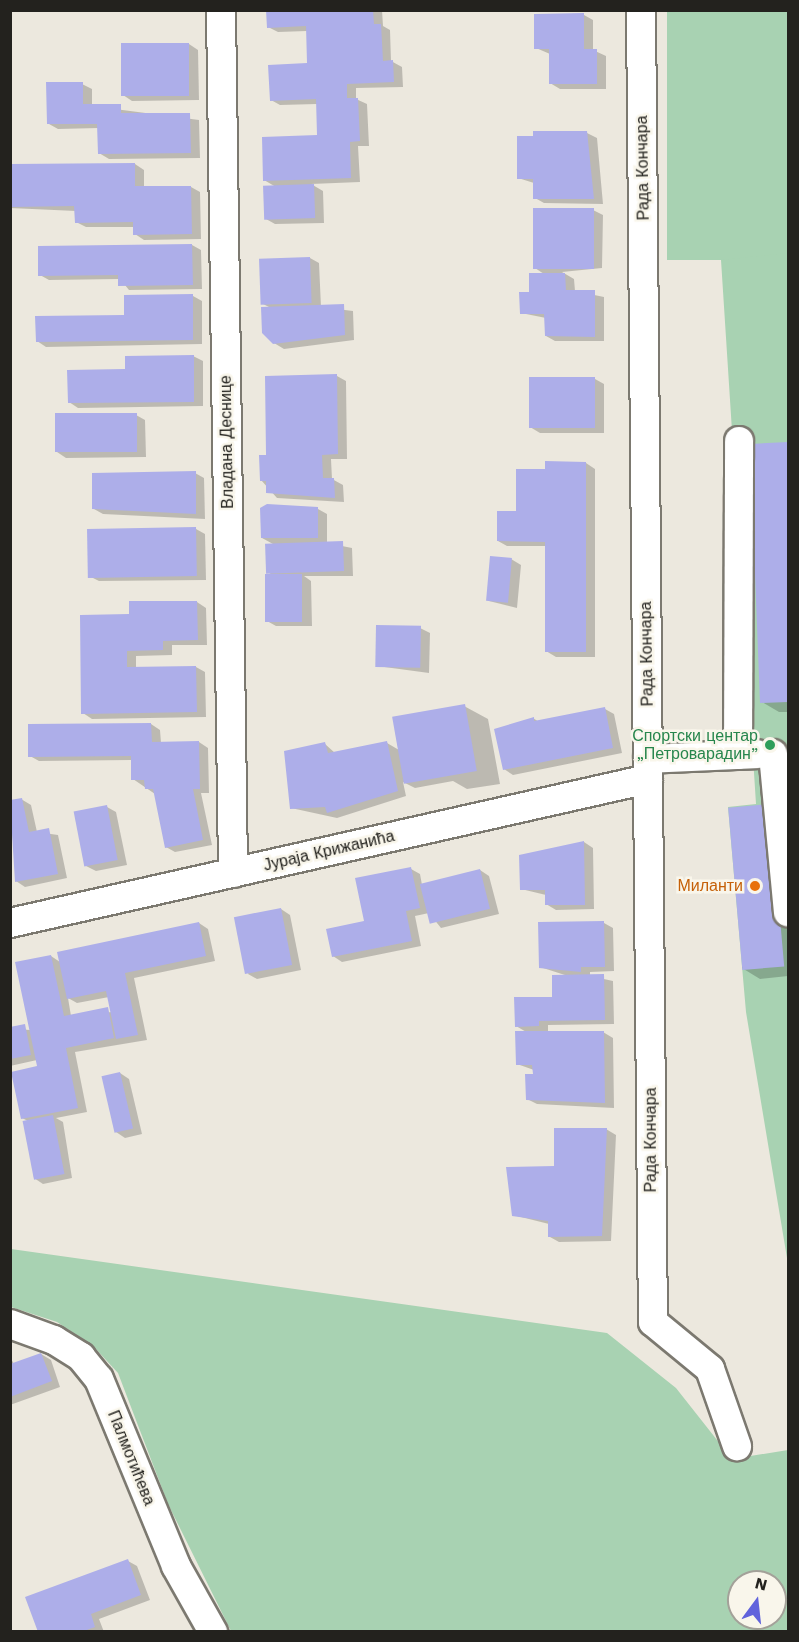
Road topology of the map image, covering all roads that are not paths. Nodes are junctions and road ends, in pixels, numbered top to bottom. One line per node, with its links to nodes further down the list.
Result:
1 (221, 10): 8 (street, Владана Деснице)
2 (641, 10): 6 (street, Рада Кончара)
3 (739, 441): 5 (street)
4 (781, 753): 5 (street, Јураја Крижанића); 7 (street)
5 (738, 755): 6 (street, Јураја Крижанића)
6 (648, 769): 8 (street, Јураја Крижанића); 12 (street, Рада Кончара)
7 (786, 867): 9 (street)
8 (233, 873): 10 (street, Јураја Крижанића)
9 (789, 912)
10 (10, 923)
11 (10, 1324): 13 (street, Палмотићева)
12 (737, 1446)
13 (213, 1632)

